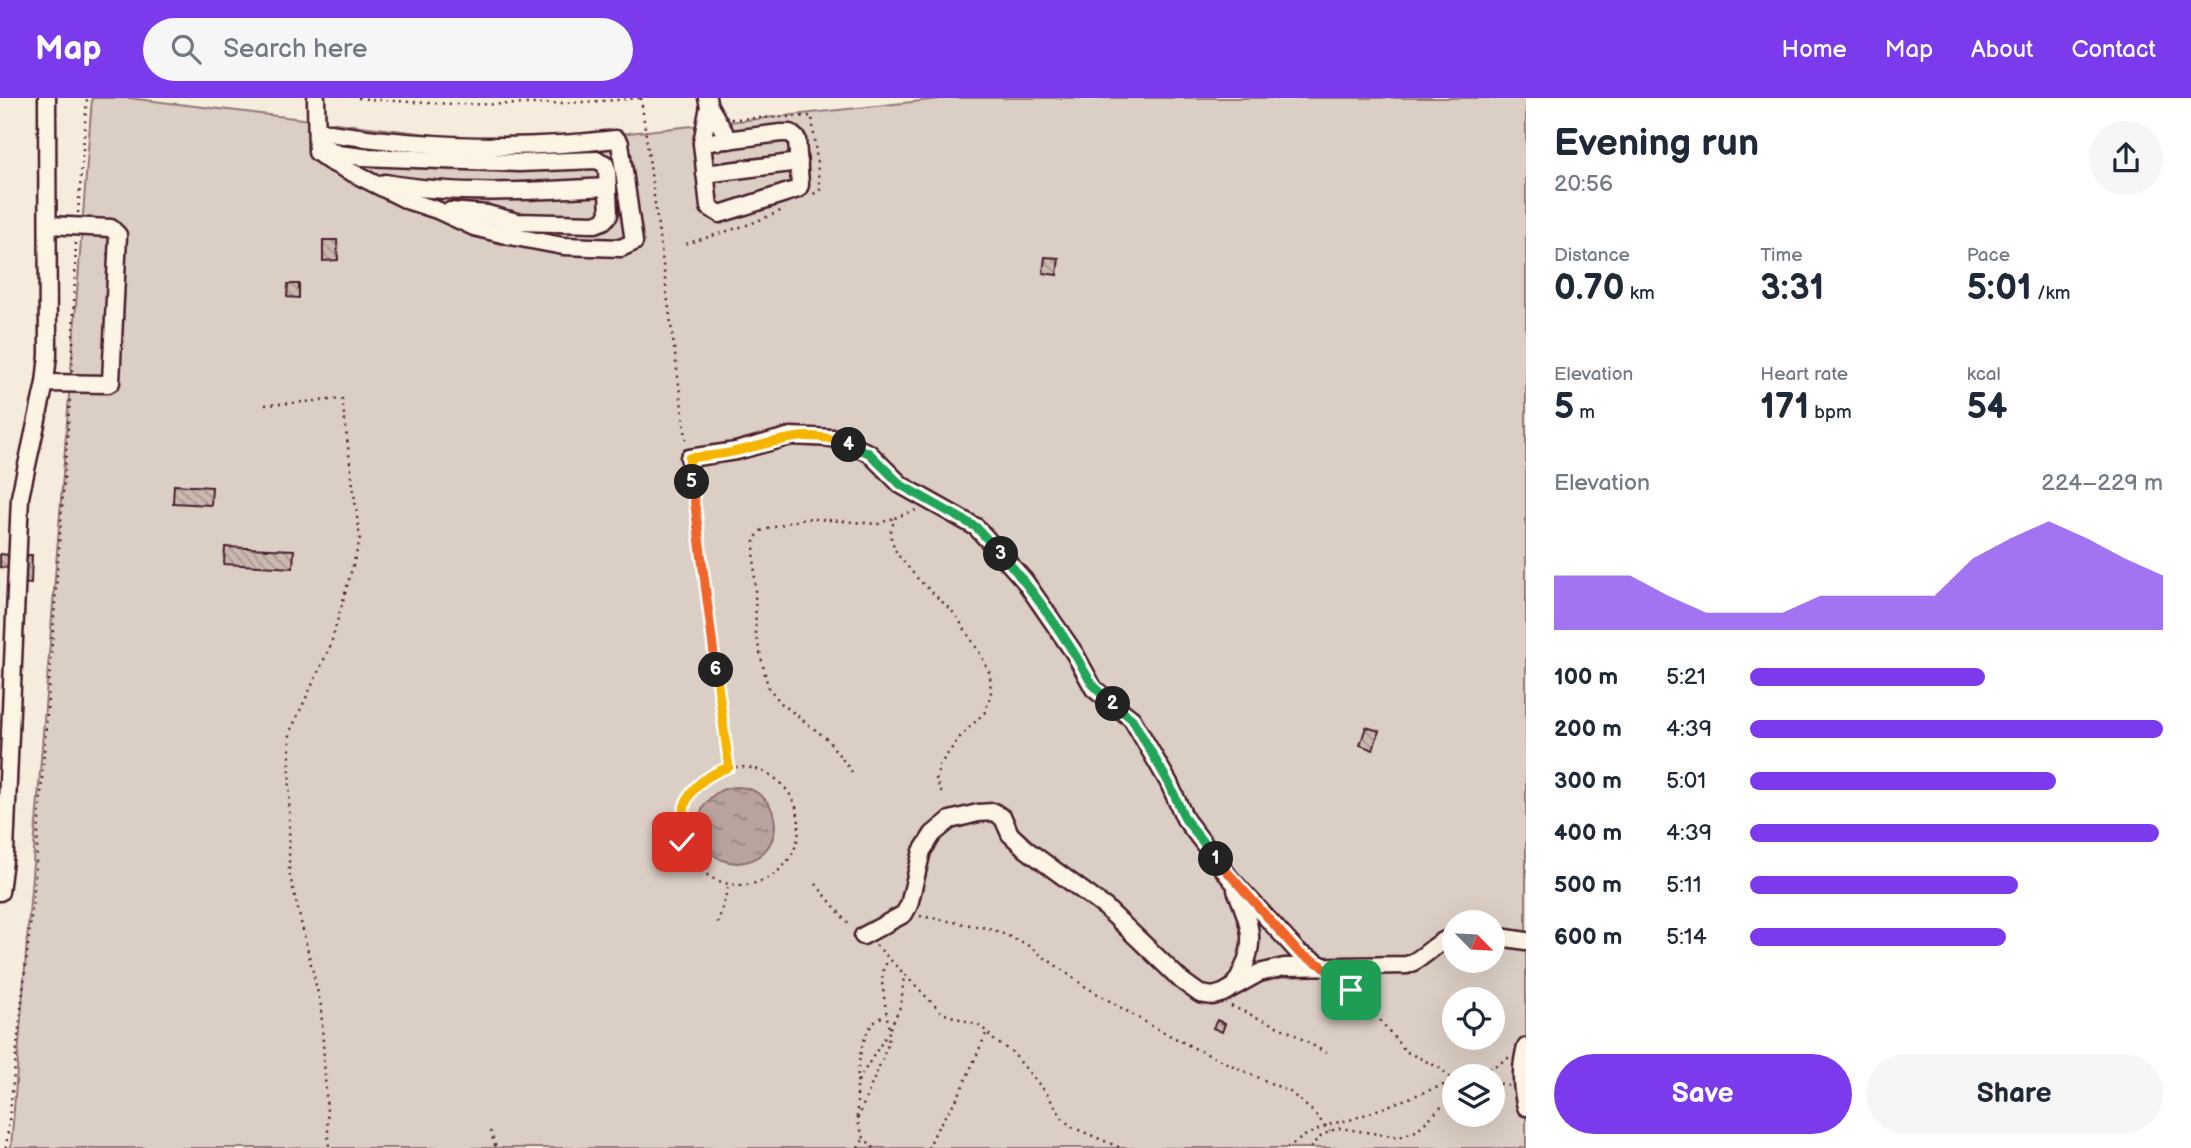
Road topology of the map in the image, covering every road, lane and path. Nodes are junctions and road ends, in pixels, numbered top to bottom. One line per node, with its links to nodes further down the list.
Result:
1 (47, 98): 15 (street)
2 (87, 98): 16 (path)
3 (316, 98): 7 (street)
4 (358, 98): 5 (path)
5 (641, 98): 20 (path)
6 (708, 102): 8 (street); 9 (street)
7 (317, 137): 12 (street); 13 (street); 14 (street)
8 (729, 141): 9 (street); 10 (street)
9 (702, 143): 11 (street)
10 (799, 162): 11 (street); 11 (street)
11 (705, 174)
12 (369, 180): 13 (street); 14 (street)
13 (608, 187): 14 (street)
14 (437, 210)
15 (48, 225): 16 (street); 17 (street)
16 (77, 226): 18 (path); 18 (street)
17 (45, 383): 18 (street); 24 (street)
18 (71, 384): 60 (path)
19 (265, 405): 61 (path)
20 (689, 458): 21 (street); 23 (path)
21 (934, 503): 22 (path); 28 (street)
22 (896, 517): 25 (path); 26 (path)
23 (729, 767): 29 (path); 29 (path)
24 (3, 770): 27 (street)
25 (852, 772)
26 (942, 794)
27 (3, 796): 31 (street)
28 (1230, 878): 40 (street); 42 (street)
29 (729, 884): 33 (path)
30 (816, 884): 34 (path)
31 (0, 891)
32 (904, 914): 34 (street); 43 (street); 56 (path)
33 (718, 923)
34 (863, 936)
35 (1505, 938): 36 (street)
36 (1526, 941)
37 (1442, 943): 40 (street)
38 (886, 955): 39 (path)
39 (890, 959): 41 (path); 44 (path)
40 (1321, 965): 42 (street); 50 (path)
41 (904, 975): 45 (path); 46 (path)
42 (1234, 986): 43 (street)
43 (1213, 996): 48 (path)
44 (886, 1014): 45 (path); 51 (path)
45 (889, 1030): 51 (path); 55 (path)
46 (986, 1034): 65 (path); 66 (path)
47 (1519, 1051): 49 (path); 54 (street)
48 (1326, 1053)
49 (1498, 1064)
50 (1442, 1070)
51 (858, 1081): 55 (path)
52 (1442, 1086): 56 (path)
53 (1442, 1106): 58 (path)
54 (1526, 1107)
55 (857, 1120): 59 (path)
56 (1325, 1126): 58 (path); 67 (path)
57 (490, 1131): 62 (path)
58 (1330, 1131): 68 (path)
59 (864, 1138): 63 (path); 64 (path)
60 (6, 1148)
61 (329, 1148)
62 (496, 1148)
63 (858, 1148)
64 (874, 1148)
65 (928, 1148)
66 (1121, 1148)
67 (1287, 1148)
68 (1311, 1148)

